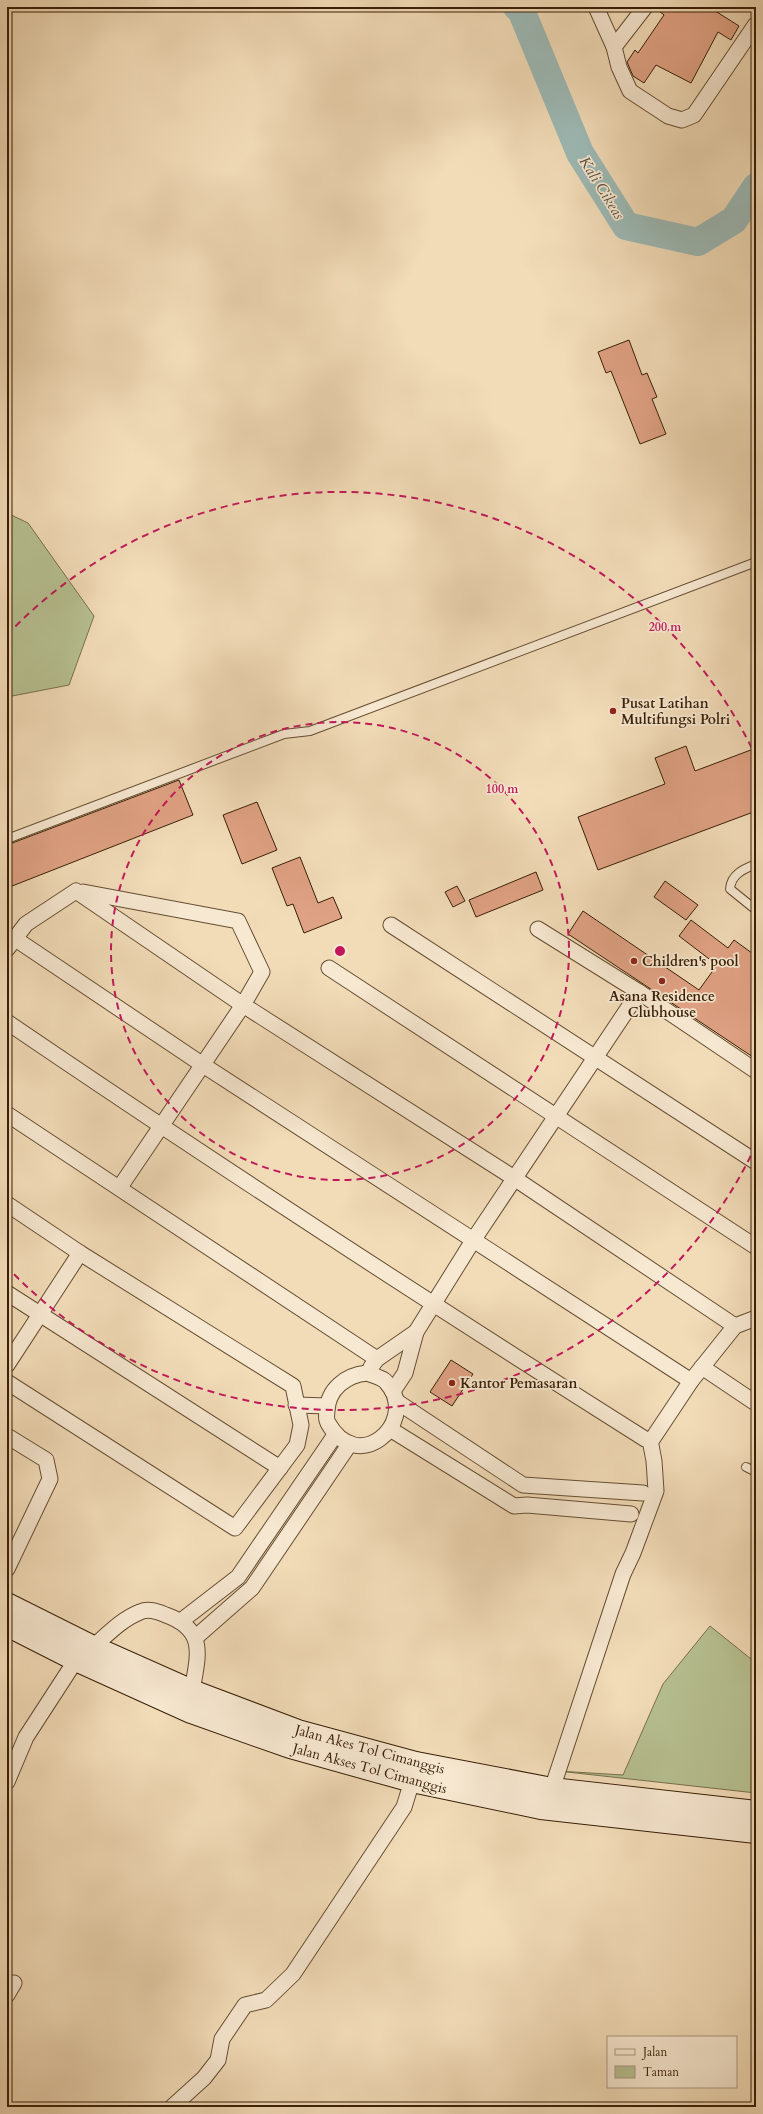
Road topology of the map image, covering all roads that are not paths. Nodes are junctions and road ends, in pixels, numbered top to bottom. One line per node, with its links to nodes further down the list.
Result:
1 (596, 7): 4 (street)
2 (645, 7): 4 (street)
3 (756, 24): 4 (street)
4 (614, 47)
5 (756, 562): 6 (lane)
6 (7, 838)
7 (756, 864): 9 (lane)
8 (76, 891): 12 (street); 15 (street); 15 (street)
9 (756, 910)
10 (391, 925): 17 (street)
11 (538, 929): 14 (street)
12 (10, 944): 18 (street)
13 (329, 968): 21 (street)
14 (639, 992): 17 (street); 19 (street)
15 (243, 1005): 18 (street); 24 (street)
16 (7, 1022): 22 (street)
17 (594, 1057): 21 (street); 23 (street)
18 (203, 1065): 22 (street); 27 (street)
19 (756, 1071)
20 (7, 1114): 25 (street)
21 (556, 1117): 24 (street); 28 (street)
22 (160, 1127): 25 (street); 31 (street)
23 (756, 1162)
24 (514, 1178): 27 (street); 34 (street)
25 (120, 1187): 36 (street)
26 (7, 1204): 29 (street)
27 (474, 1239): 31 (street); 40 (street)
28 (756, 1248)
29 (80, 1253): 32 (street); 44 (street)
30 (7, 1293): 32 (street)
31 (433, 1305): 35 (street); 49 (street)
32 (40, 1315): 37 (street); 52 (street)
33 (756, 1318): 34 (street)
34 (735, 1326): 38 (street)
35 (416, 1332): 36 (street); 42 (street)
36 (376, 1358): 39 (street)
37 (7, 1365)
38 (702, 1367): 40 (street); 43 (street)
39 (367, 1373): 42 (street); 45 (street)
40 (691, 1381): 49 (street)
41 (7, 1382): 52 (street)
42 (394, 1396): 46 (street); 54 (street)
43 (754, 1402)
44 (296, 1405): 45 (street); 52 (street)
45 (327, 1406): 47 (street)
46 (390, 1429): 50 (street); 56 (street)
47 (335, 1435): 50 (street); 60 (street)
48 (7, 1436): 58 (street)
49 (650, 1440): 68 (street)
50 (349, 1445): 62 (street)
51 (746, 1467): 53 (lane)
52 (280, 1468)
53 (756, 1472)
54 (523, 1485): 55 (street); 56 (street)
55 (643, 1493)
56 (514, 1506): 57 (street)
57 (631, 1514)
58 (7, 1569)
59 (7, 1604): 63 (main road, Jalan Akes Tol Cimanggis)
60 (181, 1621): 62 (street); 63 (street)
61 (7, 1625): 64 (main road, Jalan Akses Tol Cimanggis)
62 (196, 1637): 65 (street)
63 (93, 1647): 65 (main road, Jalan Akes Tol Cimanggis)
64 (76, 1660): 66 (main road, Jalan Akses Tol Cimanggis); 67 (street)
65 (192, 1691): 66 (main road, Jalan Akes Tol Cimanggis)
66 (414, 1772): 68 (main road, Jalan Akes Tol Cimanggis); 70 (main road, Jalan Akses Tol Cimanggis); 71 (street)
67 (7, 1782)
68 (552, 1789): 69 (main road, Jalan Akes Tol Cimanggis)
69 (756, 1812)
70 (756, 1832)
71 (172, 2107)

